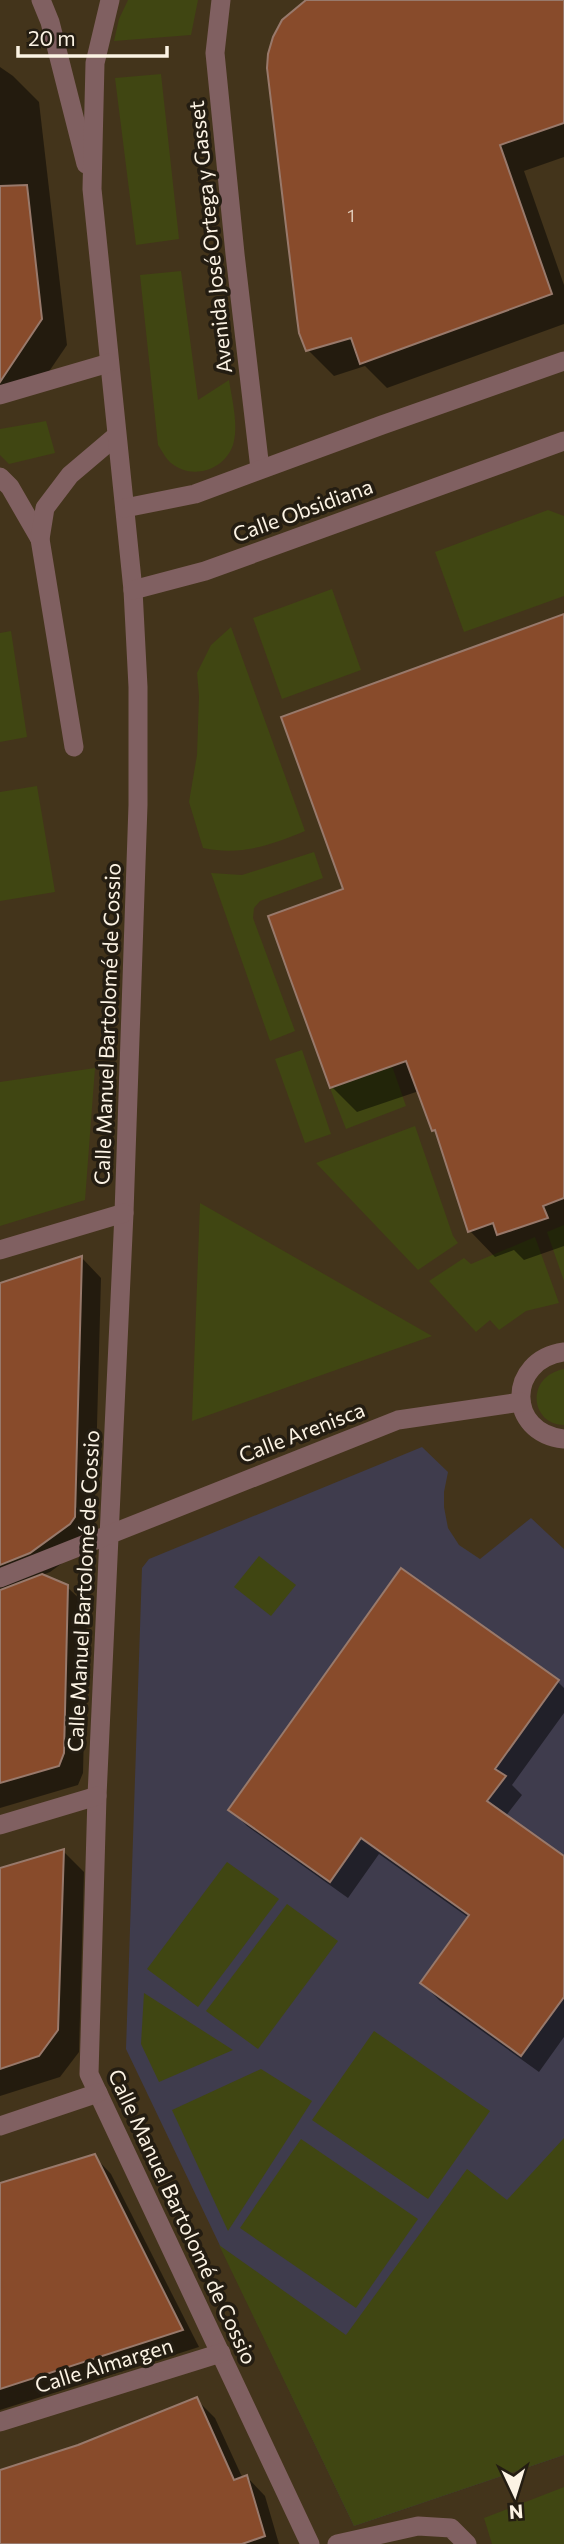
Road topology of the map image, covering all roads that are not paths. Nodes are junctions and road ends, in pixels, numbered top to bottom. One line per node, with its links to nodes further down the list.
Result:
1 (41, 0): 4 (street)
2 (110, 0): 4 (street)
3 (221, 0): 10 (street, Avenida José Ortega y Gasset)
4 (92, 189): 6 (street)
5 (564, 361): 10 (street)
6 (109, 363): 7 (street); 8 (street)
7 (0, 395)
8 (116, 436): 12 (street); 13 (street)
9 (564, 442): 14 (street, Calle Obsidiana)
10 (260, 469): 12 (street)
11 (0, 477): 13 (street)
12 (125, 508): 14 (street)
13 (40, 539): 15 (street)
14 (133, 590): 16 (street, Calle Manuel Bartolomé de Cossio)
15 (74, 747)
16 (124, 1213): 17 (street); 21 (street, Calle Manuel Bartolomé de Cossio)
17 (0, 1250)
18 (564, 1352): 19 (street)
19 (521, 1402): 20 (street); 21 (street, Calle Arenisca)
20 (564, 1439)
21 (108, 1537): 22 (street, Calle Arenisca); 23 (street, Calle Manuel Bartolomé de Cossio)
22 (0, 1578)
23 (97, 1796): 24 (street); 25 (street, Calle Manuel Bartolomé de Cossio)
24 (0, 1825)
25 (98, 2093): 26 (street); 27 (street, Calle Manuel Bartolomé de Cossio)
26 (0, 2126)
27 (221, 2353): 28 (street, Calle Almargen); 29 (street, Calle Manuel Bartolomé de Cossio)
28 (0, 2422)
29 (310, 2544)
30 (337, 2544): 31 (street)
31 (467, 2544)

